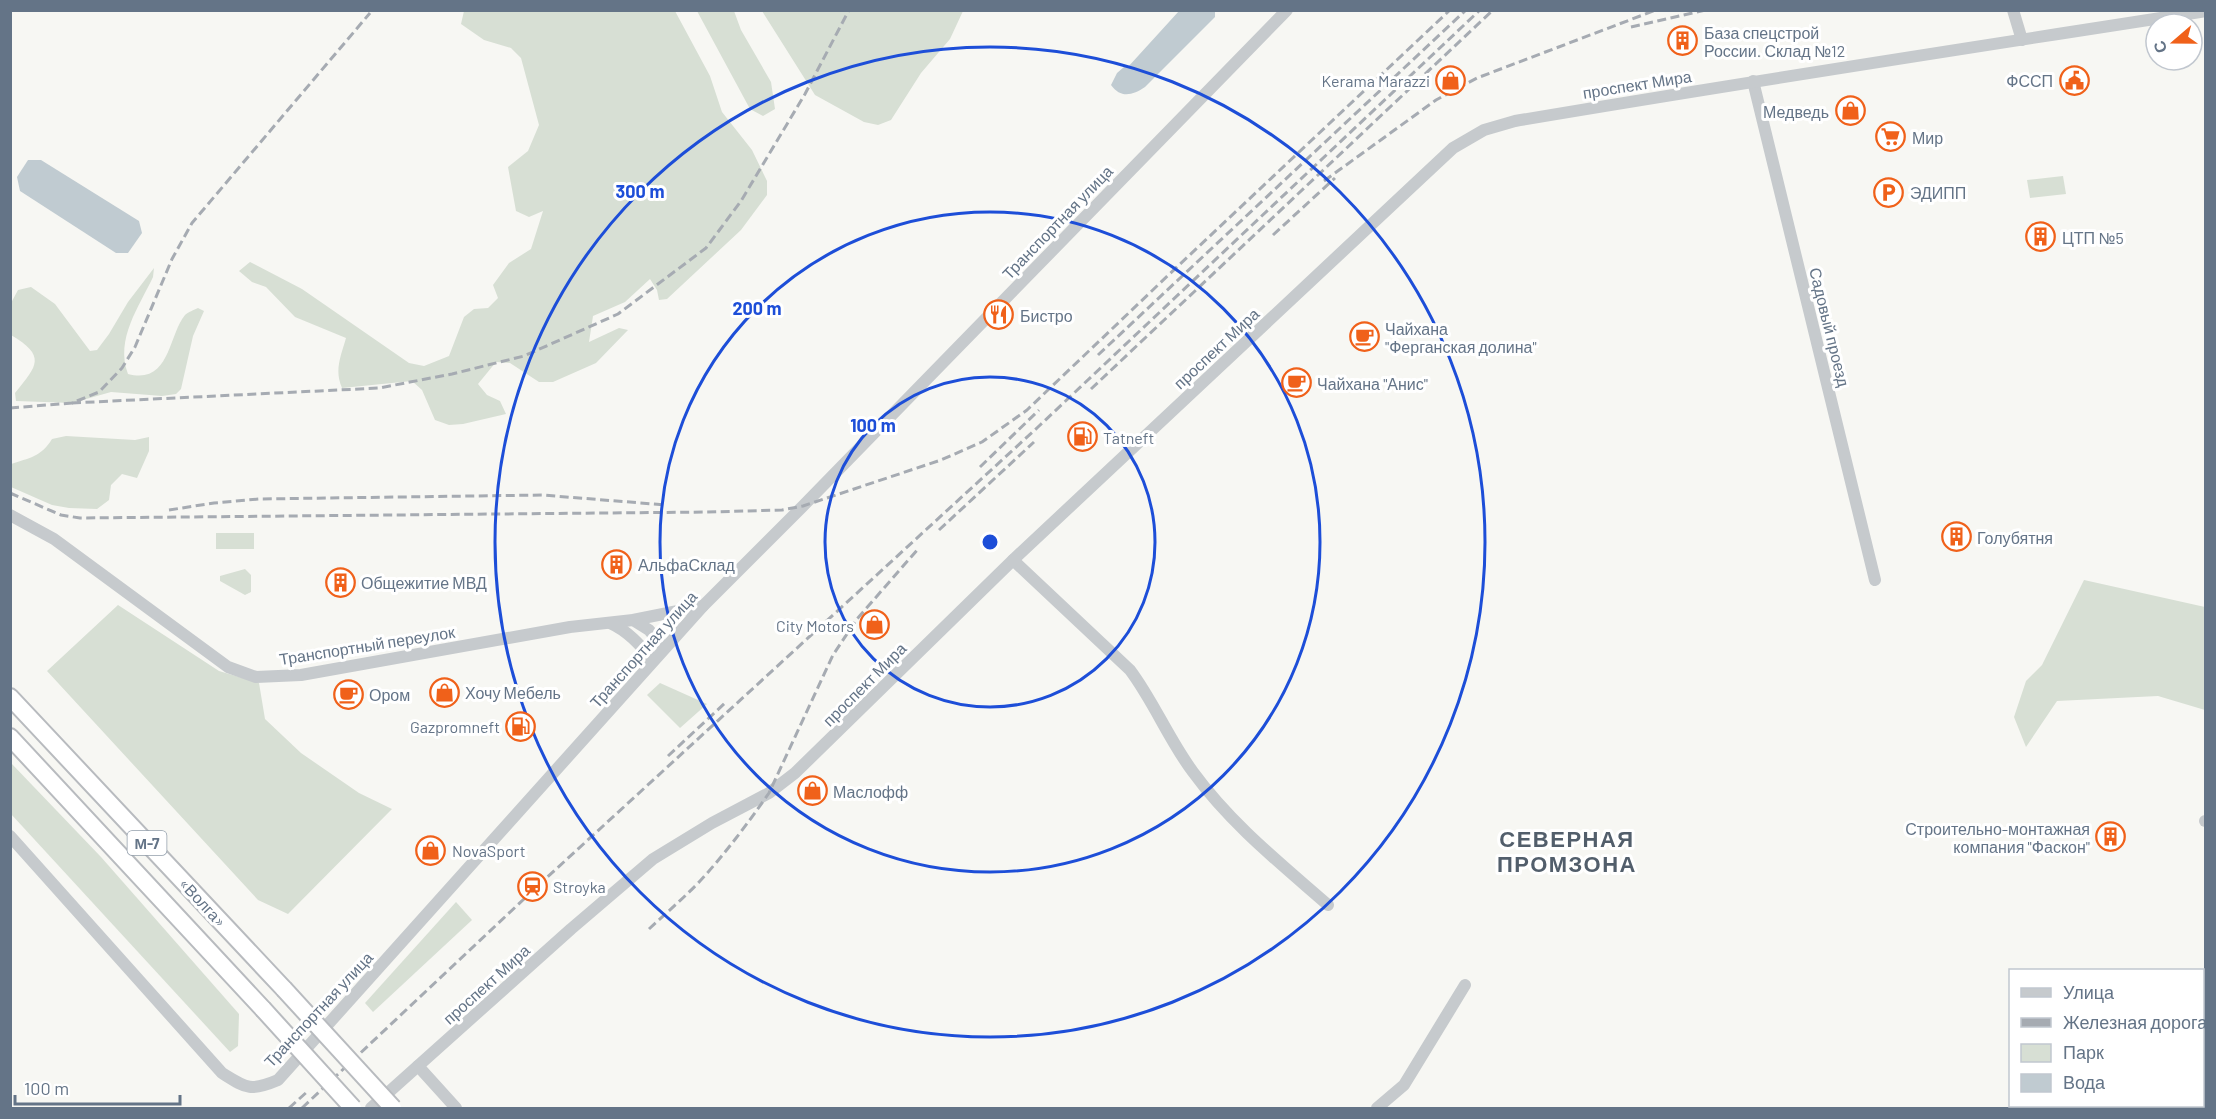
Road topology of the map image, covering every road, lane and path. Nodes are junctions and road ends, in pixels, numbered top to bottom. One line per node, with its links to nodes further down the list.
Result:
1 (1287, 10): 9 (street, Транспортная улица)
2 (2013, 10): 4 (street)
3 (2205, 11): 4 (street, проспект Мира)
4 (2022, 40): 5 (street, проспект Мира)
5 (1753, 81): 7 (street, проспект Мира); 8 (street, Садовый проезд)
6 (10, 515): 11 (street, Транспортный переулок)
7 (1012, 560): 17 (street); 19 (street, проспект Мира)
8 (1875, 580)
9 (703, 606): 10 (street, Транспортный переулок); 12 (street, Транспортная улица)
10 (633, 620): 11 (street, Транспортный переулок); 12 (street)
11 (610, 623): 13 (street)
12 (664, 648): 13 (street, Транспортная улица)
13 (653, 660): 16 (street, Транспортная улица)
14 (10, 697): 22 (highway, «Волга» / М-7, bridge)
15 (10, 737): 20 (highway, «Волга» / М-7, bridge)
16 (10, 836)
17 (1328, 905)
18 (1465, 985): 24 (street)
19 (418, 1066): 21 (street, проспект Мира); 23 (street)
20 (353, 1108)
21 (371, 1108)
22 (393, 1108)
23 (456, 1108)
24 (1377, 1108)

